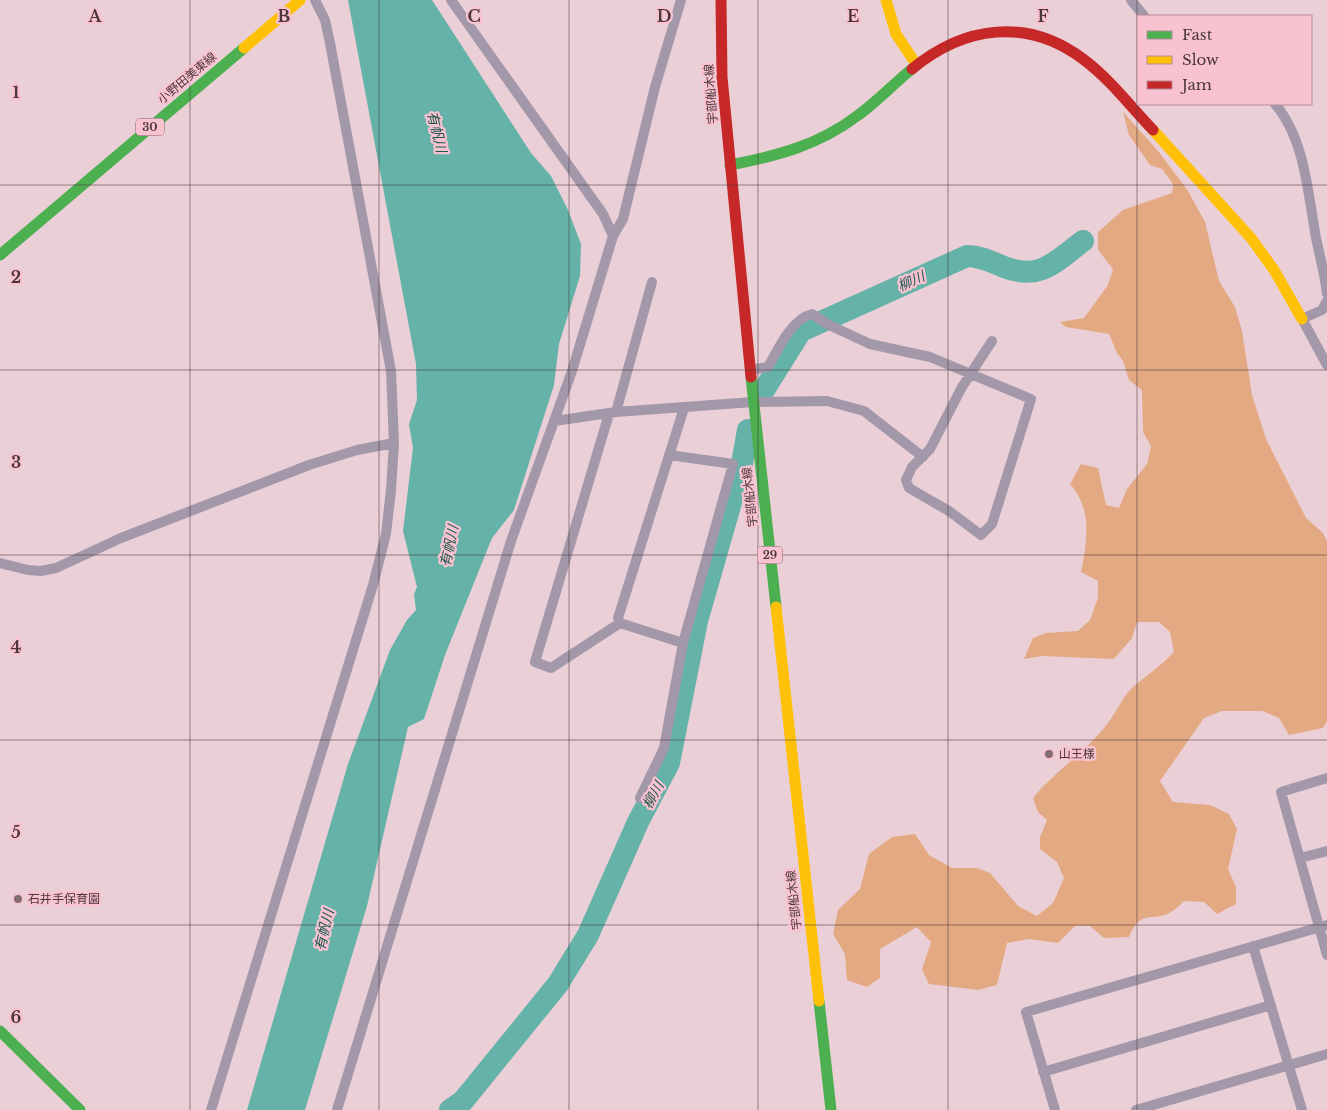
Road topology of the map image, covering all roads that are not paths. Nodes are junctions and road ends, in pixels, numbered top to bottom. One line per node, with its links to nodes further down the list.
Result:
1 (300, 0): 13 (main road, 小野田美東線 / 30)
2 (315, 0): 26 (street)
3 (451, 0): 12 (street)
4 (681, 0): 12 (street)
5 (722, 0): 11 (main road, 宇部船木線 / 29)
6 (886, 0): 9 (main road)
7 (1131, 0): 8 (street)
8 (1143, 15)
9 (916, 64): 11 (main road); 17 (main road)
10 (1276, 105): 15 (street)
11 (730, 165): 20 (main road, 宇部船木線 / 29)
12 (614, 236): 25 (street)
13 (0, 255)
14 (652, 282): 24 (street)
15 (1327, 294)
16 (1327, 301): 17 (street)
17 (1302, 319): 19 (street)
18 (992, 341): 21 (street)
19 (1327, 365)
20 (750, 370): 21 (street); 22 (main road, 宇部船木線 / 29)
21 (971, 373): 28 (street); 28 (street)
22 (753, 402): 23 (street); 28 (street); 47 (main road, 宇部船木線 / 29)
23 (684, 408): 24 (street); 27 (street)
24 (612, 413): 25 (street); 30 (street)
25 (554, 421): 46 (street)
26 (394, 444): 29 (street); 45 (street)
27 (669, 455): 30 (street); 31 (street)
28 (923, 457)
29 (0, 563)
30 (620, 623): 31 (street)
31 (683, 643): 33 (street)
32 (1327, 778): 35 (street)
33 (640, 798)
34 (1327, 851): 35 (street)
35 (1300, 858): 36 (street)
36 (1323, 926): 37 (street); 38 (street)
37 (1253, 946): 39 (street); 43 (street)
38 (1327, 955)
39 (1271, 1005): 42 (street); 43 (street)
40 (0, 1031): 44 (main road)
41 (1327, 1054): 42 (street)
42 (1289, 1066): 49 (street); 50 (street)
43 (1044, 1072): 48 (street)
44 (80, 1110)
45 (211, 1110)
46 (336, 1110)
47 (830, 1110)
48 (1055, 1110)
49 (1136, 1110)
50 (1302, 1110)

